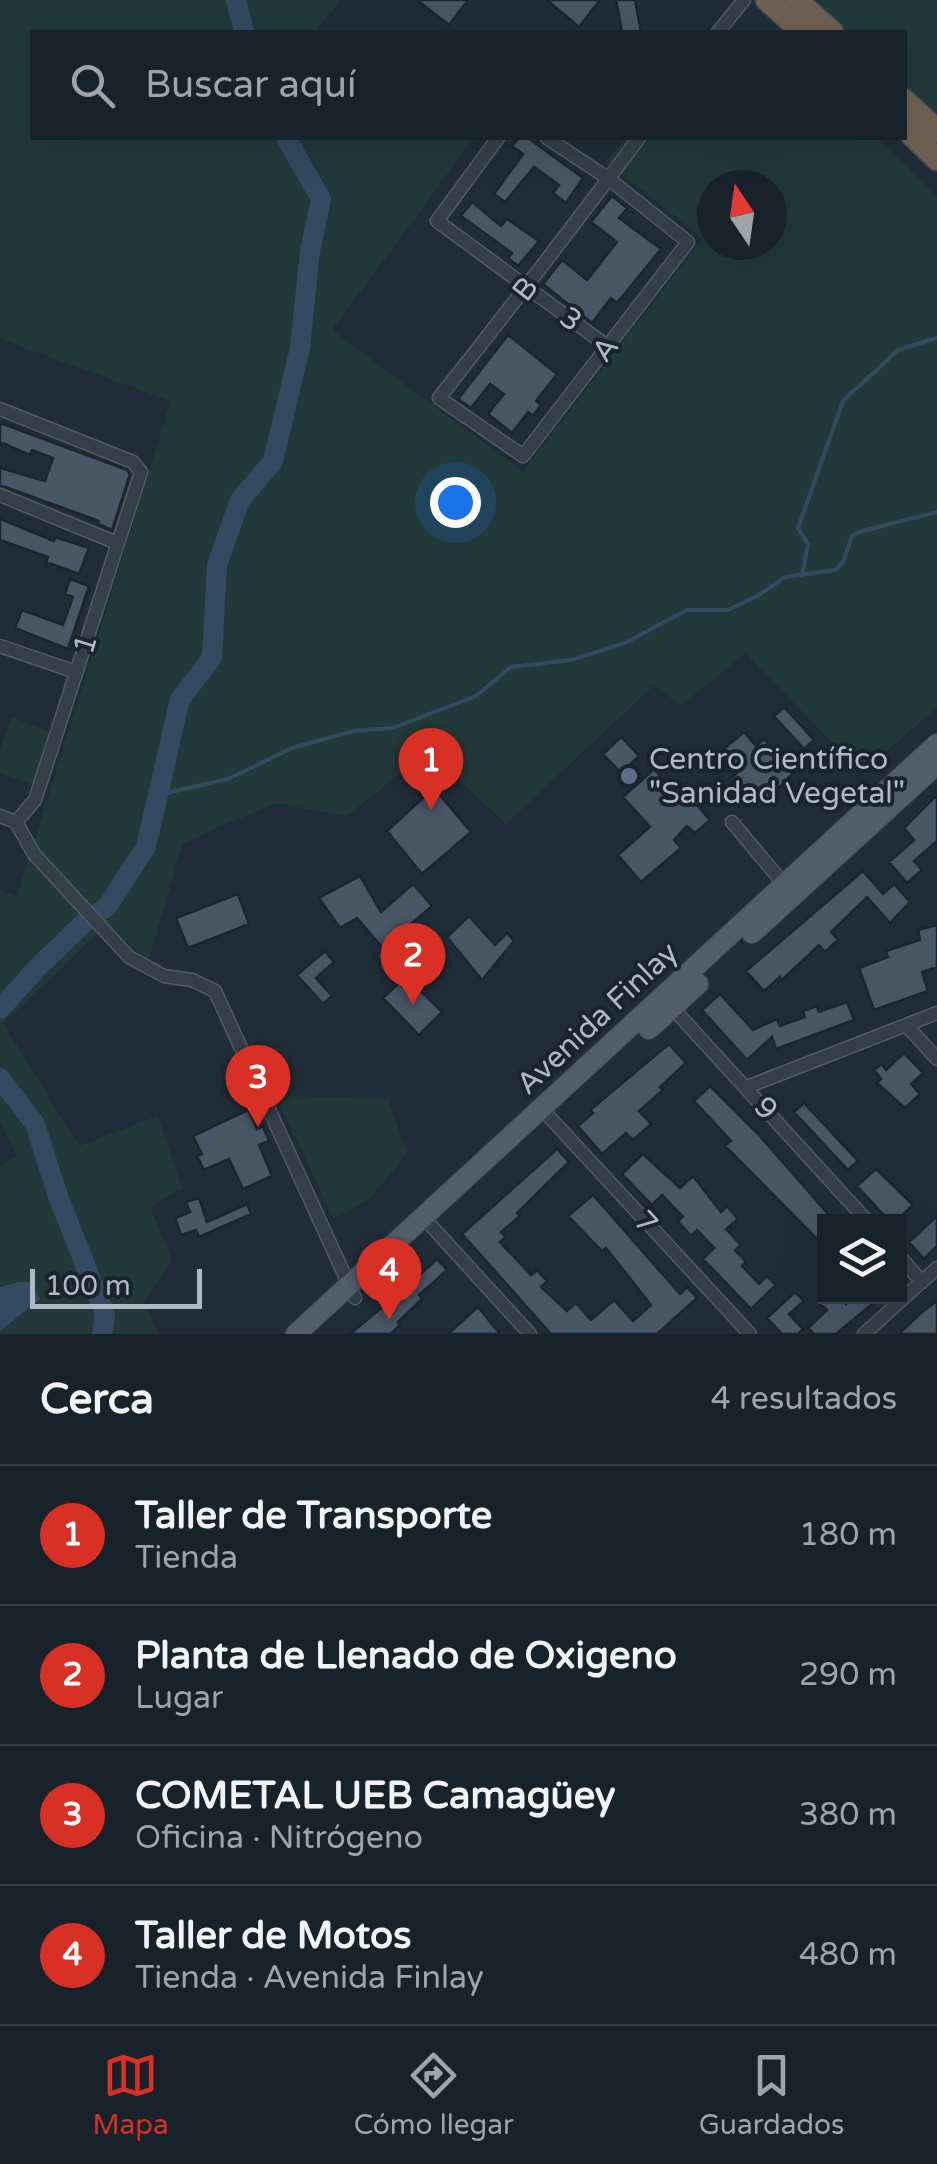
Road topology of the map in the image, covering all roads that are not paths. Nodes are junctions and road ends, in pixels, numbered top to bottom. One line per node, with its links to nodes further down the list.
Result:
1 (744, 0): 4 (street)
2 (767, 0): 5 (highway)
3 (796, 0): 6 (highway)
4 (720, 30)
5 (801, 30)
6 (830, 30)
7 (907, 103): 9 (highway)
8 (907, 130): 13 (highway)
9 (937, 131)
10 (497, 140): 15 (street, 3)
11 (550, 140): 14 (street)
12 (638, 140): 14 (street, B)
13 (937, 158)
14 (608, 179): 15 (street, B); 16 (street, A)
15 (527, 287): 16 (street, 3); 18 (street, B)
16 (607, 346): 18 (street, A)
17 (0, 409): 20 (street, 1)
18 (523, 456)
19 (0, 495): 20 (street)
20 (116, 543): 22 (street, 1)
21 (0, 646): 22 (street)
22 (76, 672): 26 (street, 1)
23 (937, 744): 28 (main road, Avenida Finlay)
24 (937, 764): 28 (main road, Avenida Finlay)
25 (0, 816): 26 (street)
26 (16, 822): 40 (street)
27 (732, 822): 28 (street)
28 (788, 889): 29 (main road, Avenida Finlay)
29 (668, 1002): 33 (street, 9); 34 (main road, Avenida Finlay)
30 (937, 1014): 31 (street)
31 (906, 1025): 32 (street); 33 (street)
32 (937, 1059)
33 (747, 1087): 35 (street, 9)
34 (547, 1114): 36 (main road, Avenida Finlay); 43 (street, 7)
35 (861, 1214)
36 (429, 1223): 40 (main road, Avenida Finlay); 42 (street)
37 (907, 1265): 39 (street)
38 (937, 1268): 39 (street)
39 (922, 1282): 44 (street)
40 (352, 1292): 41 (main road, Avenida Finlay)
41 (309, 1331)
42 (530, 1334)
43 (750, 1334)
44 (864, 1334)

